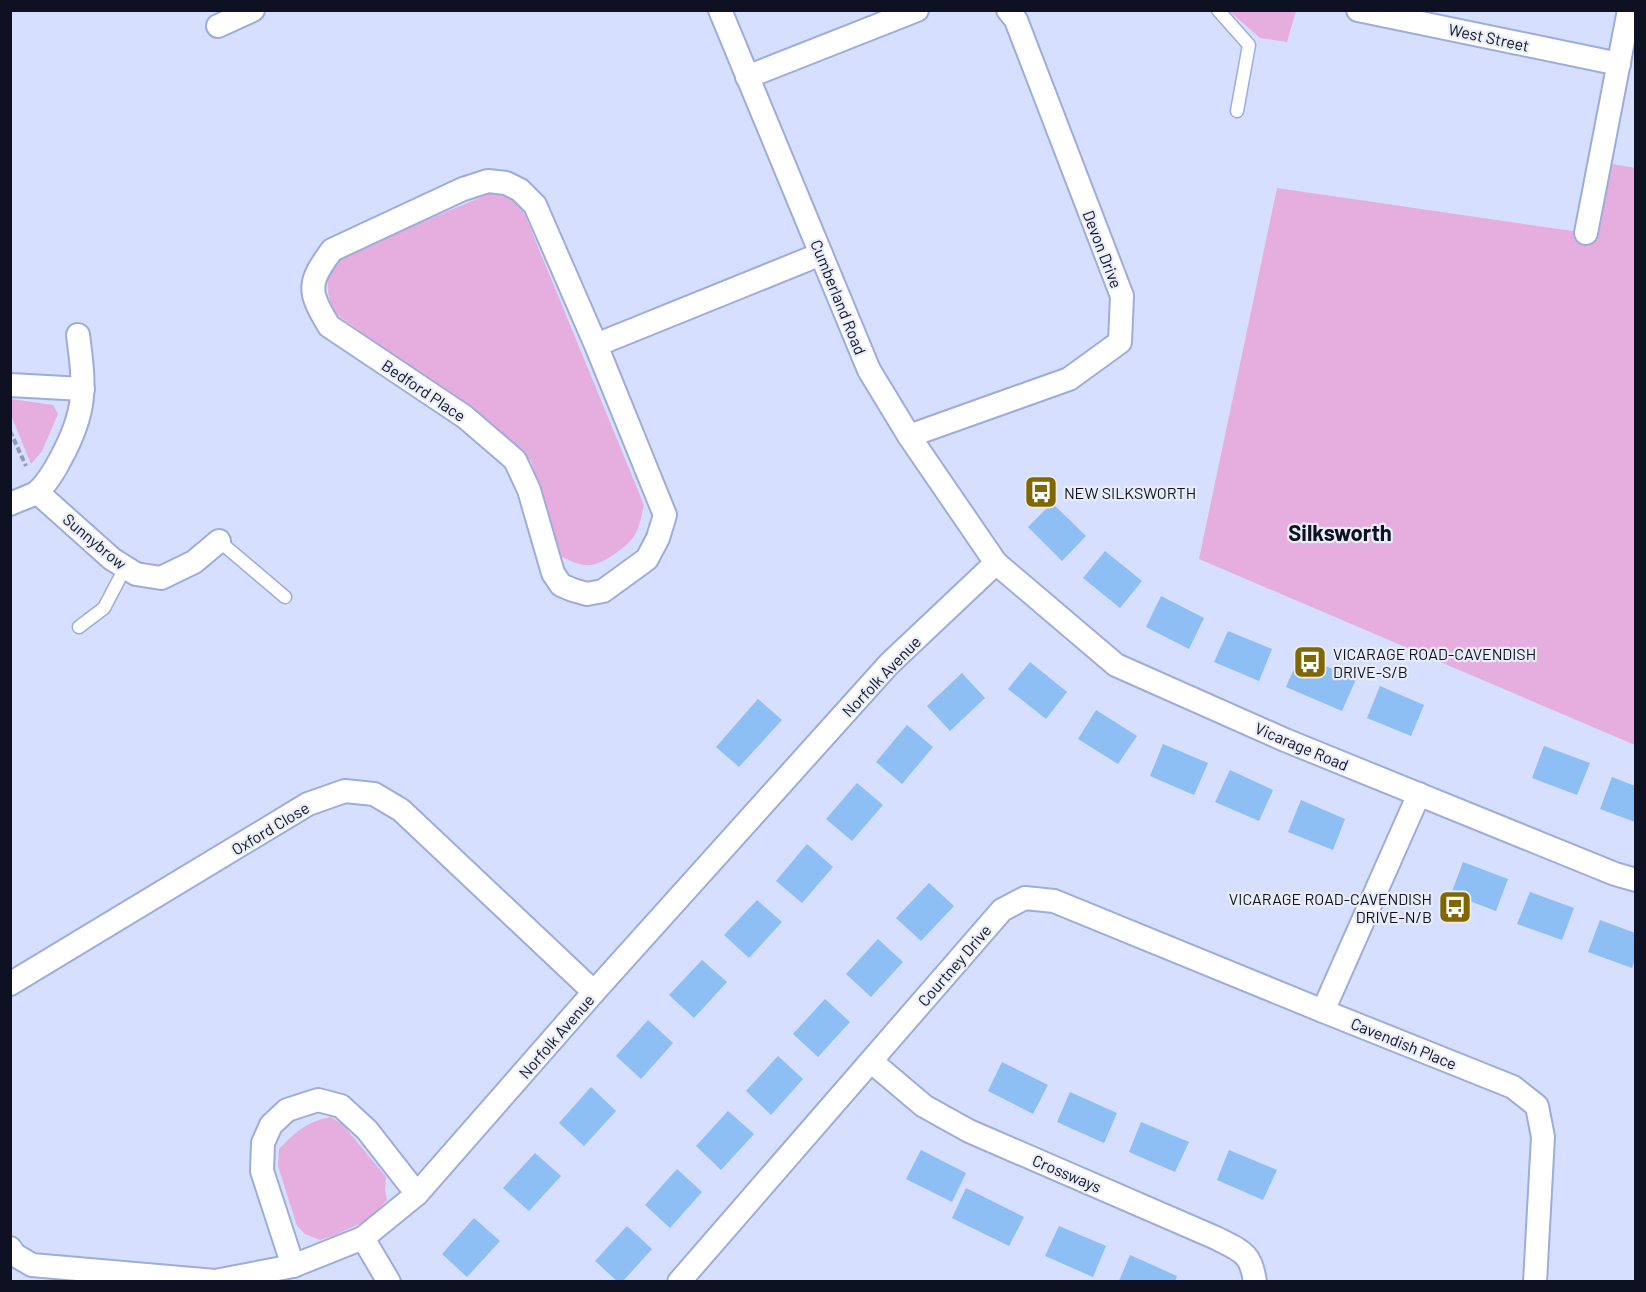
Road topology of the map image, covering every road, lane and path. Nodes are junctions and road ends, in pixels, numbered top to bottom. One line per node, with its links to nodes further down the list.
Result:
1 (253, 10): 8 (street)
2 (720, 10): 10 (street, Cumberland Road)
3 (917, 10): 10 (street)
4 (1008, 10): 19 (street, Devon Drive)
5 (1218, 10): 11 (lane)
6 (1358, 10): 9 (street, West Street)
7 (1629, 10): 9 (street)
8 (218, 26)
9 (1619, 64): 12 (street)
10 (747, 77): 13 (street, Cumberland Road)
11 (1237, 111)
12 (1586, 233)
13 (821, 254): 15 (street); 19 (street, Cumberland Road)
14 (78, 335): 17 (street)
15 (596, 345): 15 (street, Bedford Place)
16 (10, 385): 17 (street)
17 (83, 389): 20 (street)
18 (10, 430): 20 (path)
19 (909, 435): 23 (street, Cumberland Road)
20 (37, 492): 21 (street); 24 (street, Sunnybrow)
21 (10, 504)
22 (219, 541): 24 (street, Sunnybrow); 25 (lane)
23 (996, 563): 27 (street, Vicarage Road); 30 (street, Norfolk Avenue)
24 (126, 568): 26 (lane)
25 (285, 597)
26 (79, 627)
27 (1419, 794): 28 (street, Vicarage Road); 31 (street)
28 (1635, 880)
29 (10, 984): 30 (street, Oxford Close)
30 (594, 992): 33 (street, Norfolk Avenue)
31 (1323, 1011): 32 (street, Courtney Drive); 40 (street, Cavendish Place)
32 (872, 1062): 37 (street, Courtney Drive); 39 (street, Crossways)
33 (417, 1194): 34 (street, Norfolk Avenue); 36 (street)
34 (363, 1238): 36 (street, Norfolk Avenue); 38 (street)
35 (10, 1248): 36 (street, Norfolk Avenue)
36 (293, 1266)
37 (683, 1280)
38 (389, 1281)
39 (1256, 1281)
40 (1535, 1281)

